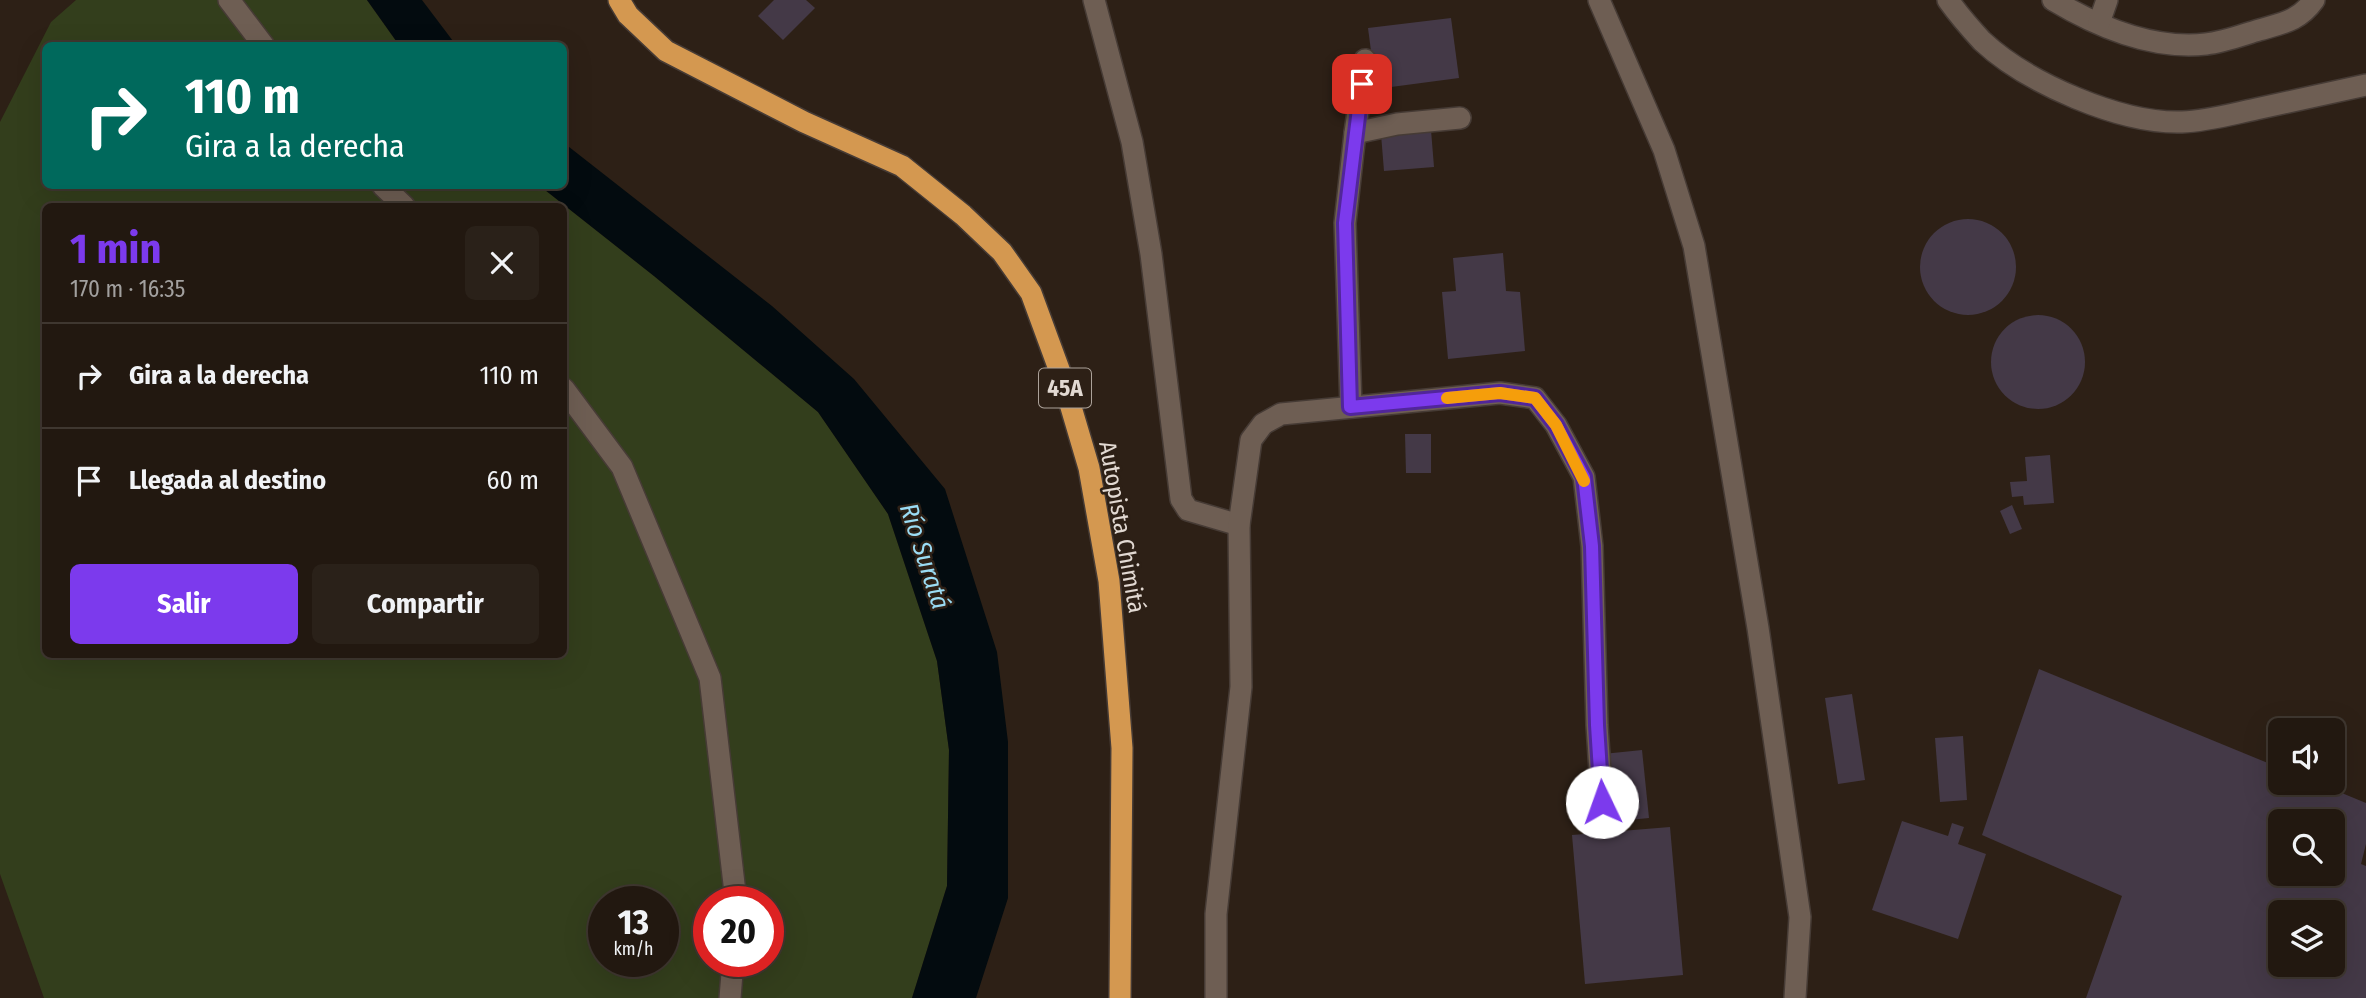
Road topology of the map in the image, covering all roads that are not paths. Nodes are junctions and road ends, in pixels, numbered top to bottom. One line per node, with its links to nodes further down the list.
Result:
1 (229, 0): 10 (street)
2 (619, 0): 24 (highway, Autopista Chimitá / 45A)
3 (1094, 0): 19 (street)
4 (1599, 0): 26 (street)
5 (1948, 0): 12 (street)
6 (2053, 0): 9 (street)
7 (2107, 0): 9 (street)
8 (2314, 0): 9 (street)
9 (2099, 23)
10 (261, 42)
11 (1365, 60): 14 (street)
12 (2366, 85)
13 (1460, 118): 14 (street)
14 (1355, 133): 18 (street)
15 (386, 189): 16 (street)
16 (401, 203)
17 (567, 393): 21 (street)
18 (1350, 407): 19 (street); 20 (street)
19 (1239, 525): 25 (street)
20 (1602, 802)
21 (734, 886)
22 (732, 977): 23 (street)
23 (730, 998)
24 (1120, 998)
25 (1216, 998)
26 (1795, 998)

